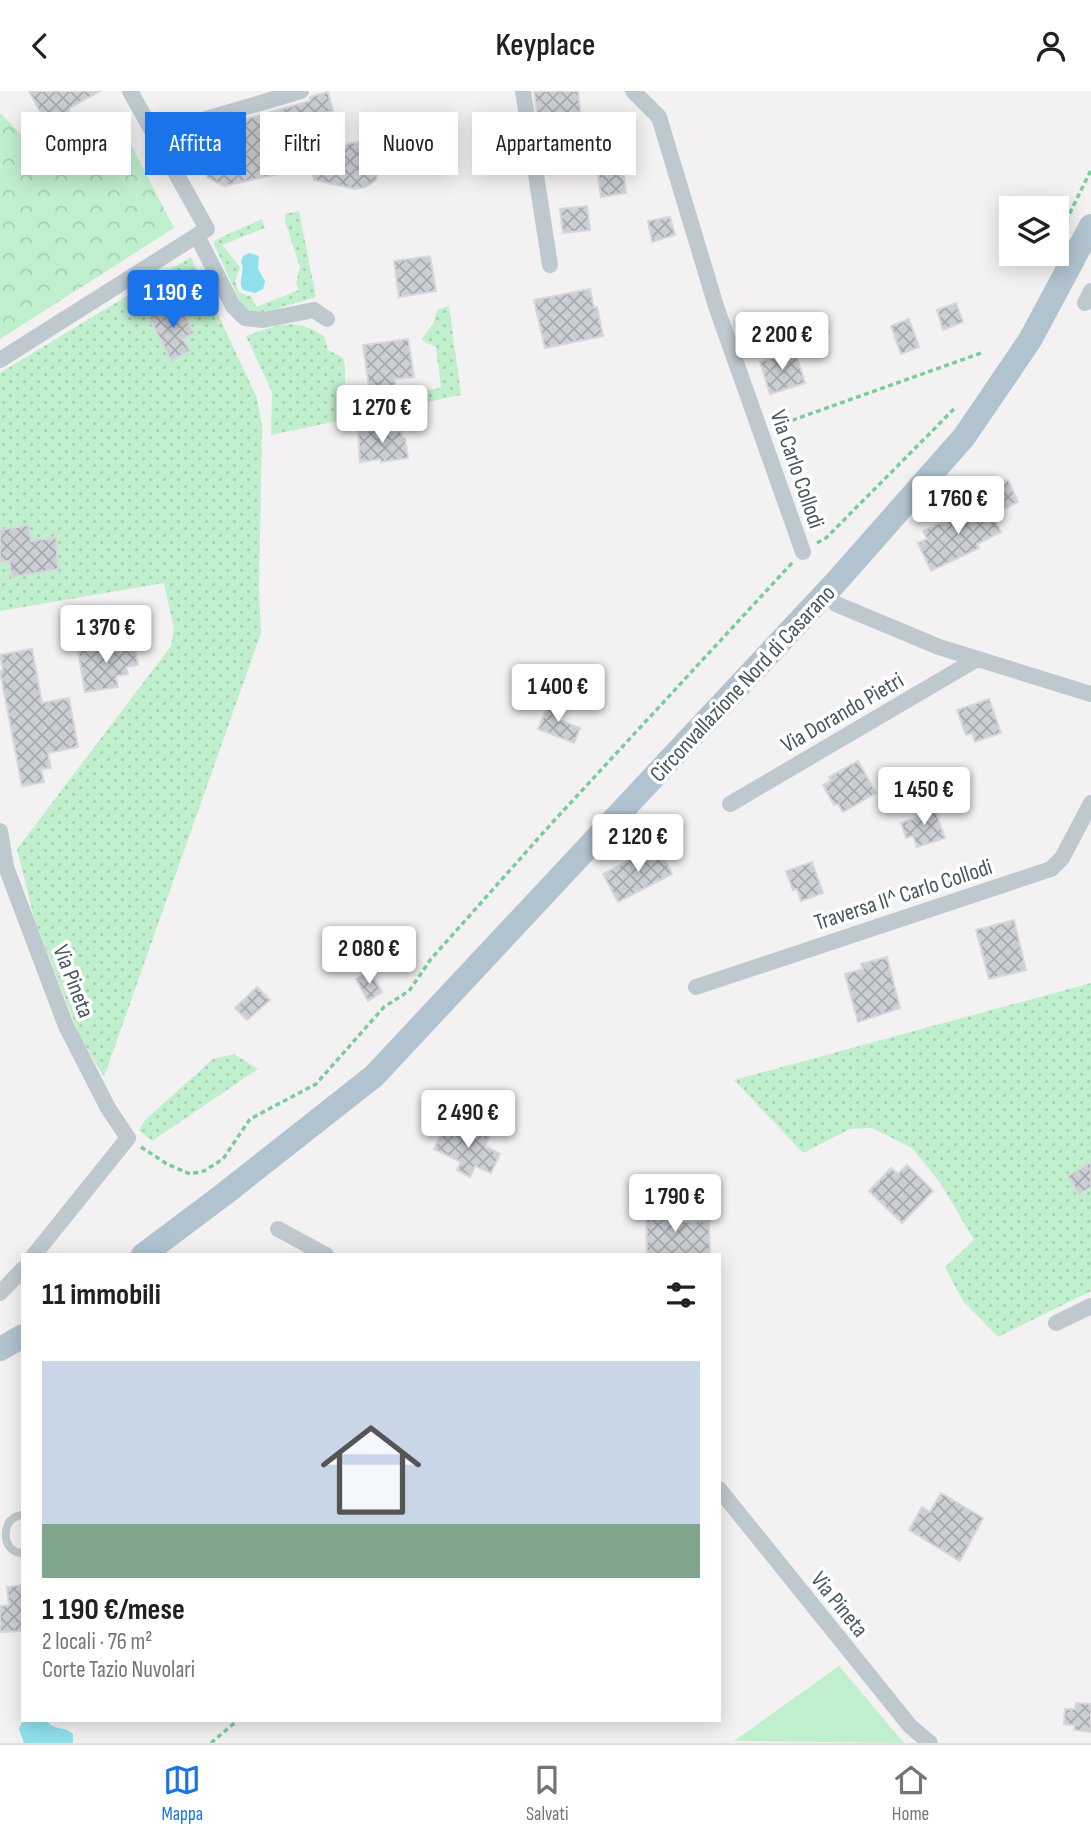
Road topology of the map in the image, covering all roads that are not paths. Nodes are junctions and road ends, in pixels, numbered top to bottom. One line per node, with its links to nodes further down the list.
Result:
1 (130, 91): 6 (street)
2 (301, 91): 5 (street)
3 (523, 91): 10 (street)
4 (633, 91): 13 (street, Via Carlo Collodi)
5 (230, 112)
6 (145, 117)
7 (177, 175): 9 (street)
8 (1091, 226): 23 (main road, Circonvallazione Nord di Casarano)
9 (197, 236): 11 (street); 12 (street)
10 (550, 265)
11 (327, 320)
12 (0, 360)
13 (803, 552)
14 (836, 604): 15 (street)
15 (977, 659): 16 (street); 18 (street, Via Dorando Pietri)
16 (1091, 694)
17 (1091, 803): 20 (street, Traversa II^ Carlo Collodi)
18 (730, 804)
19 (0, 831): 22 (street, Via Pineta)
20 (696, 987)
21 (278, 1229): 24 (street)
22 (36, 1253)
23 (146, 1253)
24 (322, 1253)
25 (21, 1271): 26 (street)
26 (0, 1293)
27 (1091, 1306): 28 (street)
28 (1056, 1323)
29 (21, 1337): 30 (main road)
30 (0, 1349)
31 (721, 1491): 35 (street, Via Pineta)
32 (21, 1516): 33 (lane)
33 (0, 1531): 34 (lane)
34 (21, 1553)
35 (930, 1743)

